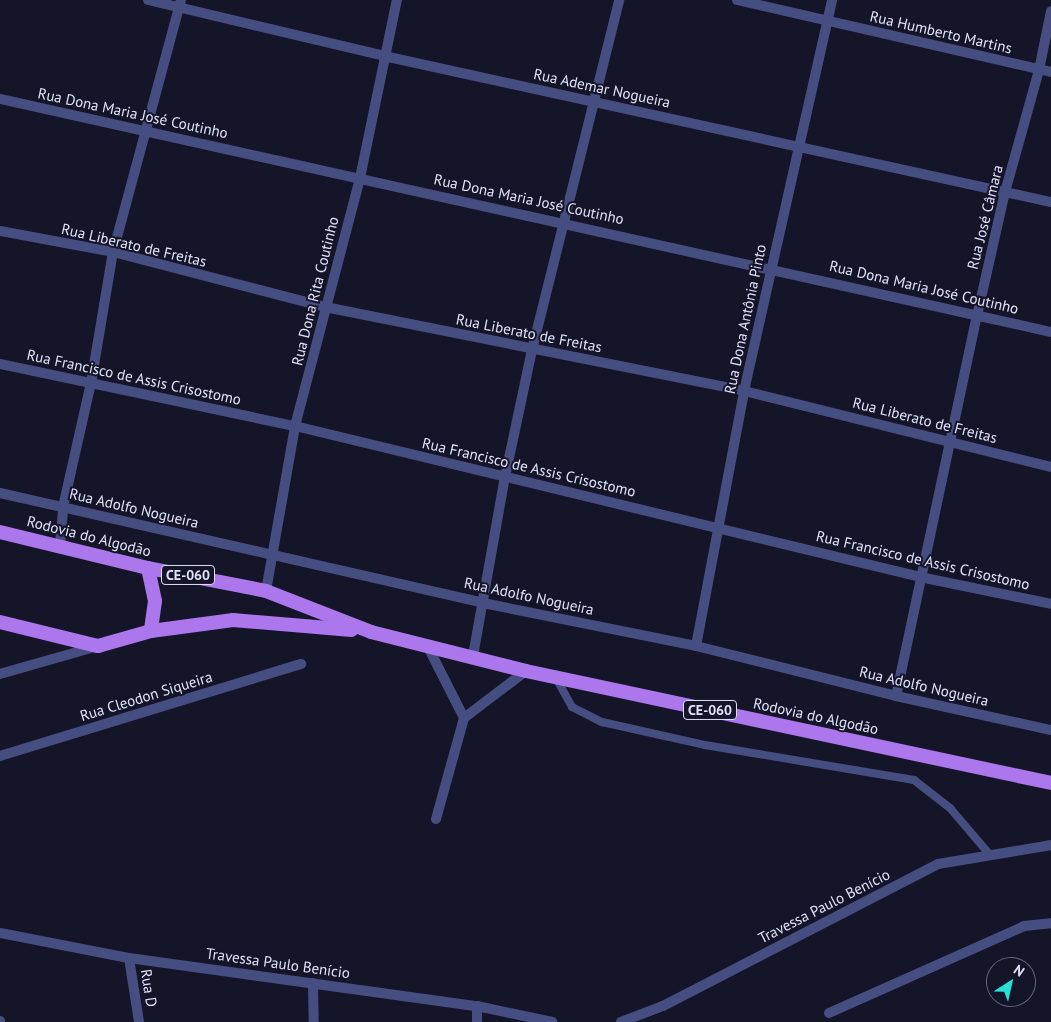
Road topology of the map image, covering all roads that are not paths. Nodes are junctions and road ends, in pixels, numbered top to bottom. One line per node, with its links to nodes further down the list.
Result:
1 (148, 0): 6 (street, Rua Ademar Nogueira)
2 (397, 0): 9 (street, Rua Dona Rita Coutinho)
3 (619, 0): 13 (street)
4 (737, 0): 8 (street, Rua Humberto Martins)
5 (832, 0): 8 (street, Rua Dona Antônia Pinto)
6 (180, 4): 9 (street, Rua Ademar Nogueira); 14 (street)
7 (1051, 10): 10 (street, Rua José Câmara)
8 (827, 22): 10 (street, Rua Humberto Martins); 15 (street, Rua Dona Antônia Pinto)
9 (384, 56): 13 (street, Rua Ademar Nogueira); 16 (street, Rua Dona Rita Coutinho)
10 (1039, 70): 11 (street, Rua Humberto Martins); 17 (street, Rua José Câmara)
11 (1051, 72)
12 (0, 99): 14 (street, Rua Dona Maria José Coutinho)
13 (593, 101): 15 (street, Rua Ademar Nogueira); 19 (street)
14 (144, 131): 16 (street, Rua Dona Maria José Coutinho); 21 (street)
15 (799, 145): 17 (street, Rua Ademar Nogueira); 22 (street, Rua Dona Antônia Pinto)
16 (360, 178): 19 (street, Rua Dona Maria José Coutinho); 23 (street, Rua Dona Rita Coutinho)
17 (1005, 192): 18 (street, Rua Ademar Nogueira); 24 (street, Rua José Câmara)
18 (1051, 202)
19 (562, 221): 22 (street, Rua Dona Maria José Coutinho); 26 (street)
20 (0, 231): 21 (street, Rua Liberato de Freitas)
21 (113, 252): 23 (street, Rua Liberato de Freitas); 28 (street)
22 (772, 267): 24 (street, Rua Dona Maria José Coutinho); 29 (street, Rua Dona Antônia Pinto)
23 (325, 308): 26 (street, Rua Liberato de Freitas); 30 (street, Rua Dona Rita Coutinho)
24 (977, 316): 25 (street, Rua Dona Maria José Coutinho); 31 (street, Rua José Câmara)
25 (1051, 332)
26 (532, 350): 29 (street, Rua Liberato de Freitas); 33 (street)
27 (0, 364): 28 (street, Rua Francisco de Assis Crisostomo)
28 (91, 383): 30 (street, Rua Francisco de Assis Crisostomo); 35 (street)
29 (744, 391): 31 (street, Rua Liberato de Freitas); 36 (street, Rua Dona Antônia Pinto)
30 (295, 426): 33 (street, Rua Francisco de Assis Crisostomo); 39 (street, Rua Dona Rita Coutinho)
31 (950, 442): 32 (street, Rua Liberato de Freitas); 41 (street, Rua José Câmara)
32 (1051, 467)
33 (505, 477): 36 (street, Rua Francisco de Assis Crisostomo); 43 (street)
34 (0, 494): 35 (street, Rua Adolfo Nogueira)
35 (63, 507): 38 (street); 39 (street, Rua Adolfo Nogueira)
36 (721, 528): 41 (street, Rua Francisco de Assis Crisostomo); 49 (street, Rua Dona Antônia Pinto)
37 (1, 534): 38 (main road, Rodovia do Algodão / CE-060)
38 (60, 545): 40 (main road, Rodovia do Algodão / CE-060)
39 (272, 556): 42 (street, Rua Dona Rita Coutinho); 43 (street, Rua Adolfo Nogueira)
40 (148, 568): 42 (main road, Rodovia do Algodão / CE-060); 46 (main road)
41 (920, 578): 44 (street, Rua Francisco de Assis Crisostomo); 56 (street, Rua José Câmara)
42 (266, 591): 47 (main road, Rodovia do Algodão / CE-060)
43 (483, 602): 49 (street, Rua Adolfo Nogueira); 51 (street)
44 (1051, 604)
45 (0, 622): 48 (main road, Rodovia do Algodão)
46 (151, 631): 47 (main road, Rodovia do Algodão); 48 (main road, Rodovia do Algodão)
47 (371, 632): 50 (main road, Rodovia do Algodão / CE-060)
48 (98, 646): 54 (street)
49 (696, 646): 56 (street, Rua Adolfo Nogueira)
50 (428, 647): 51 (main road, Rodovia do Algodão / CE-060); 57 (street)
51 (473, 656): 53 (main road, Rodovia do Algodão / CE-060)
52 (301, 664): 59 (street, Rua Cleodon Siqueira)
53 (526, 671): 55 (main road, Rodovia do Algodão / CE-060); 57 (street)
54 (0, 674)
55 (556, 678): 60 (main road, Rodovia do Algodão / CE-060); 63 (lane)
56 (896, 696): 58 (street, Rua Adolfo Nogueira)
57 (464, 718): 61 (street)
58 (1051, 730)
59 (0, 756)
60 (1051, 784)
61 (436, 820)
62 (1051, 845): 63 (street, Travessa Paulo Benício)
63 (990, 855): 74 (street, Travessa Paulo Benício)
64 (1051, 923): 69 (street)
65 (0, 933): 66 (street, Travessa Paulo Benício)
66 (129, 958): 67 (street, Travessa Paulo Benício); 70 (street, Rua D)
67 (313, 983): 68 (street, Travessa Paulo Benício); 71 (street)
68 (477, 1006): 72 (street); 73 (street, Travessa Paulo Benício)
69 (829, 1013)
70 (139, 1022)
71 (314, 1022)
72 (477, 1022)
73 (552, 1022)
74 (621, 1022)

